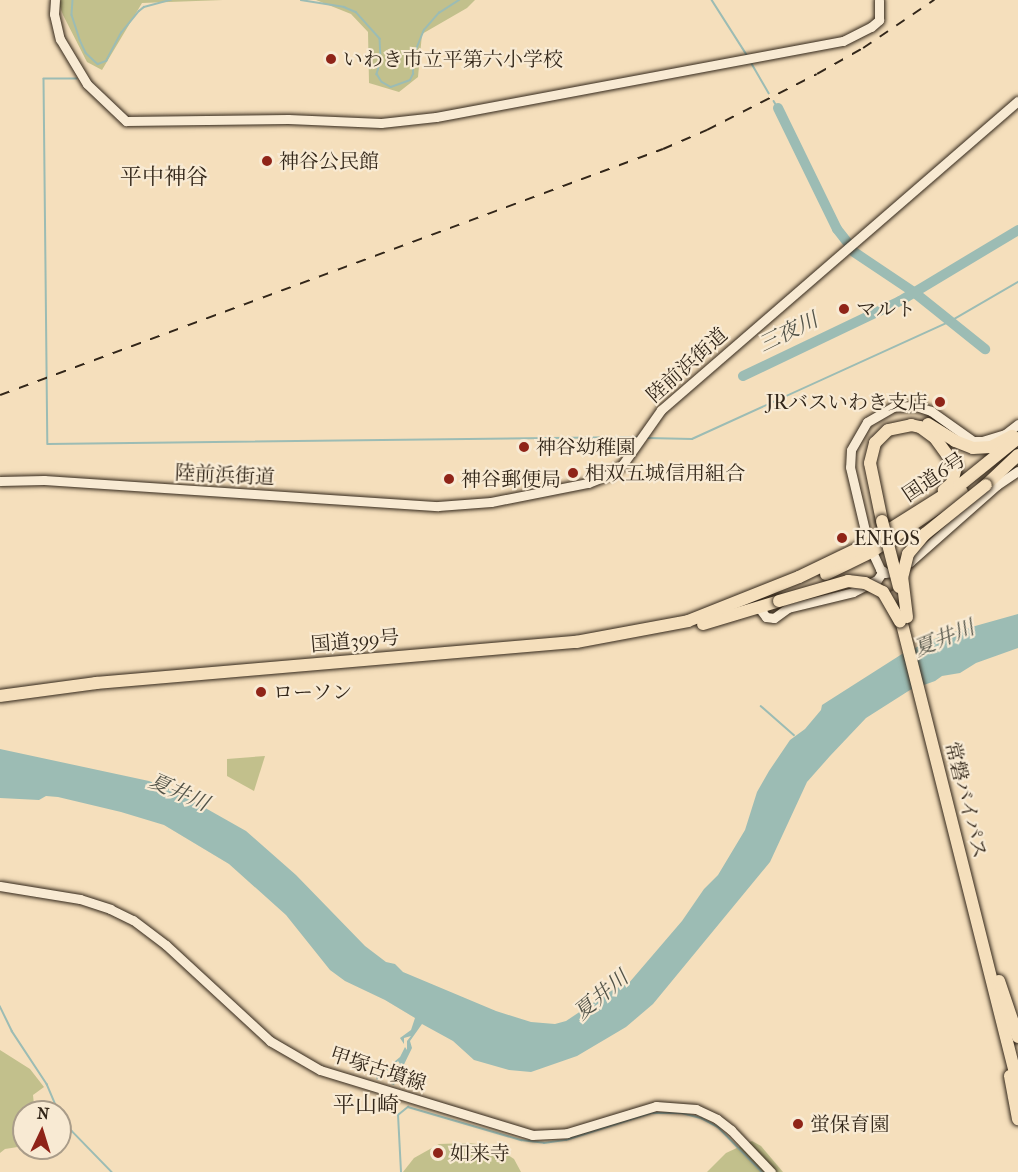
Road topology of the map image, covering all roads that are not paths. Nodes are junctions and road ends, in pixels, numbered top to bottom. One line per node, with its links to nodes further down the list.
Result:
1 (55, 0): 2 (street)
2 (879, 0)
3 (1018, 101): 10 (street, 陸前浜街道)
4 (1018, 424): 12 (street)
5 (1018, 431): 11 (highway)
6 (1018, 438): 11 (highway, 国道6号)
7 (1018, 448): 12 (highway, 国道6号)
8 (1018, 455): 15 (highway, bridge)
9 (1018, 471): 13 (street)
10 (0, 481)
11 (883, 525): 11 (highway); 12 (highway, 国道6号); 15 (highway, 常磐バイパス)
12 (870, 547): 13 (street); 16 (highway, 国道399号)
13 (883, 571): 14 (street)
14 (766, 606): 15 (highway, bridge); 16 (highway)
15 (904, 619): 18 (highway, 常磐バイパス)
16 (651, 629): 17 (highway, 国道399号)
17 (0, 696)
18 (963, 850): 20 (highway, 常磐バイパス); 21 (highway, 常磐バイパス)
19 (0, 886): 26 (street, 甲塚古墳線)
20 (979, 934): 24 (highway, 常磐バイパス); 25 (highway)
21 (997, 974): 22 (highway); 23 (highway, 常磐バイパス)
22 (1018, 1037)
23 (1018, 1059)
24 (1018, 1085)
25 (1018, 1119)
26 (771, 1172)

